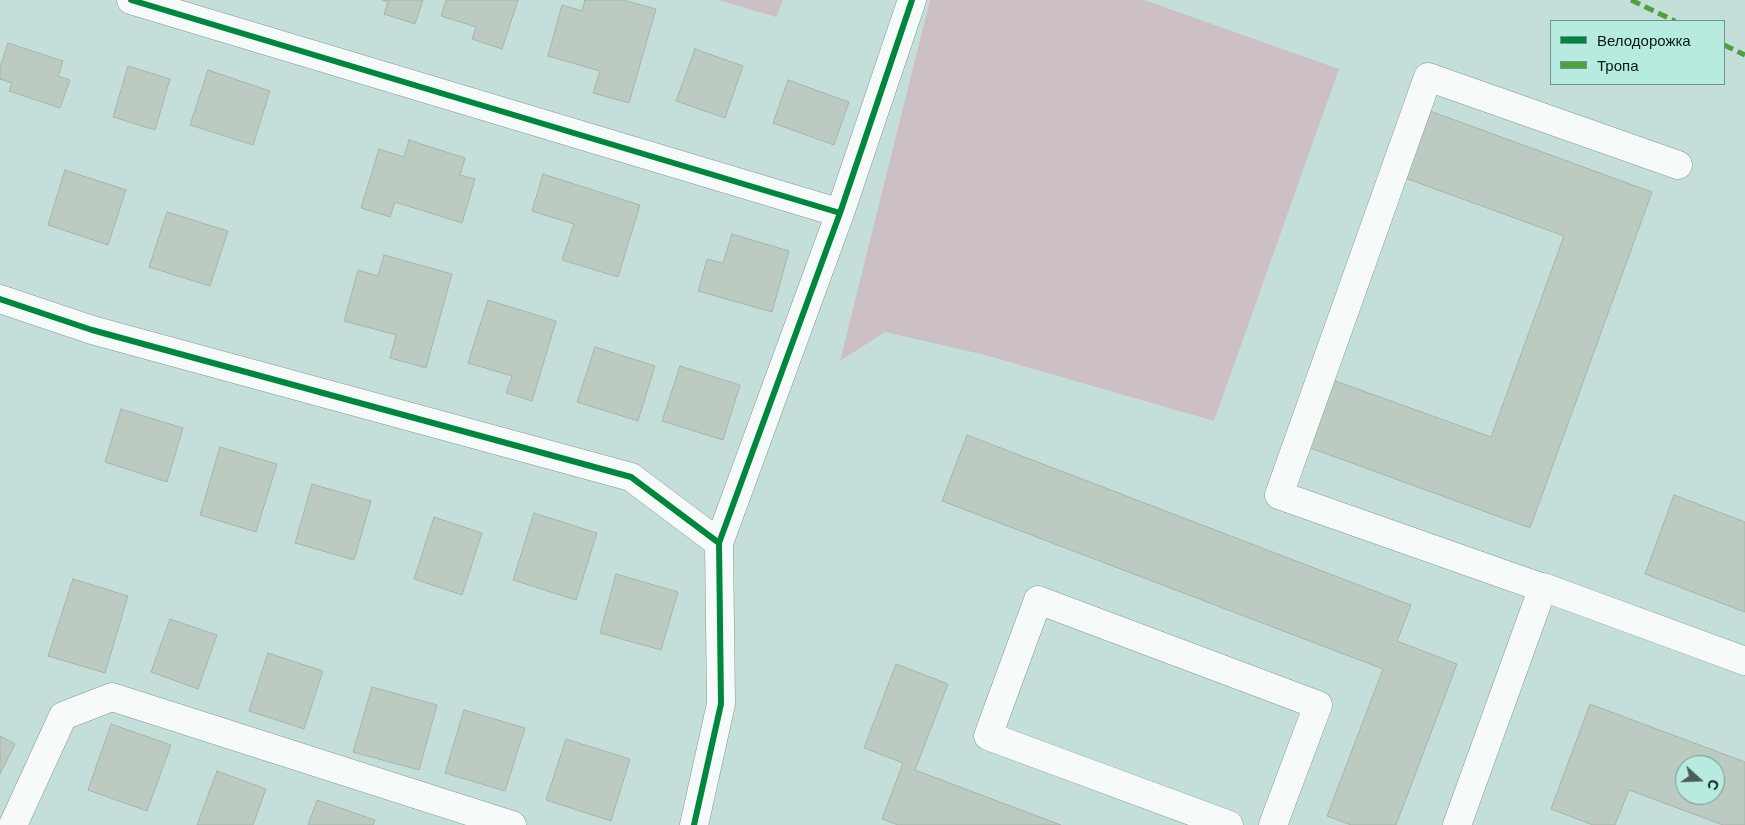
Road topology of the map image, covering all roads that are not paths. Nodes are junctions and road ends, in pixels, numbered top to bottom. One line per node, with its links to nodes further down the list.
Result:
1 (131, 0): 4 (street)
2 (912, 0): 4 (street)
3 (1678, 165): 7 (street)
4 (840, 213): 6 (street)
5 (0, 299): 6 (street)
6 (719, 543): 11 (street)
7 (1543, 588): 8 (street); 14 (street)
8 (1745, 661)
9 (13, 825): 10 (street)
10 (512, 825)
11 (694, 825)
12 (1229, 825): 13 (street)
13 (1274, 825)
14 (1457, 825)

